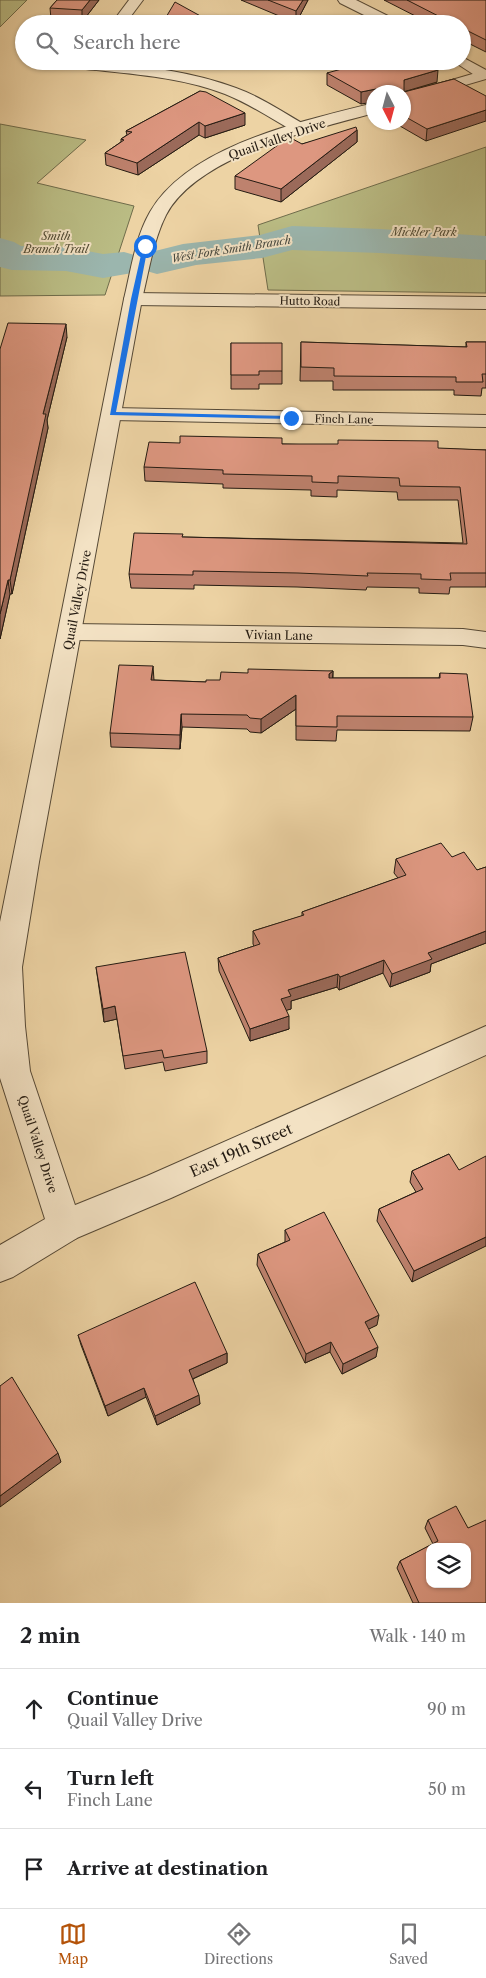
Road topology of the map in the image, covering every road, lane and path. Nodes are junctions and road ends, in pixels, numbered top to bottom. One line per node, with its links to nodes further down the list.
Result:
1 (136, 0): 3 (street)
2 (345, 0): 4 (street)
3 (125, 15)
4 (375, 15)
5 (471, 67): 7 (street)
6 (138, 70): 10 (street)
7 (485, 74): 8 (street)
8 (411, 97)
9 (366, 110): 10 (street, Quail Valley Drive)
10 (301, 130): 11 (street, Quail Valley Drive)
11 (133, 299): 12 (street, Hutto Road); 13 (street, Quail Valley Drive)
12 (486, 303)
13 (112, 414): 14 (street, Finch Lane); 15 (street, Quail Valley Drive)
14 (486, 421)
15 (71, 632): 16 (street, Vivian Lane); 18 (street, Quail Valley Drive)
16 (486, 640)
17 (486, 1040): 18 (street, East 19th Street)
18 (65, 1226): 19 (street, East 19th Street)
19 (0, 1265)

